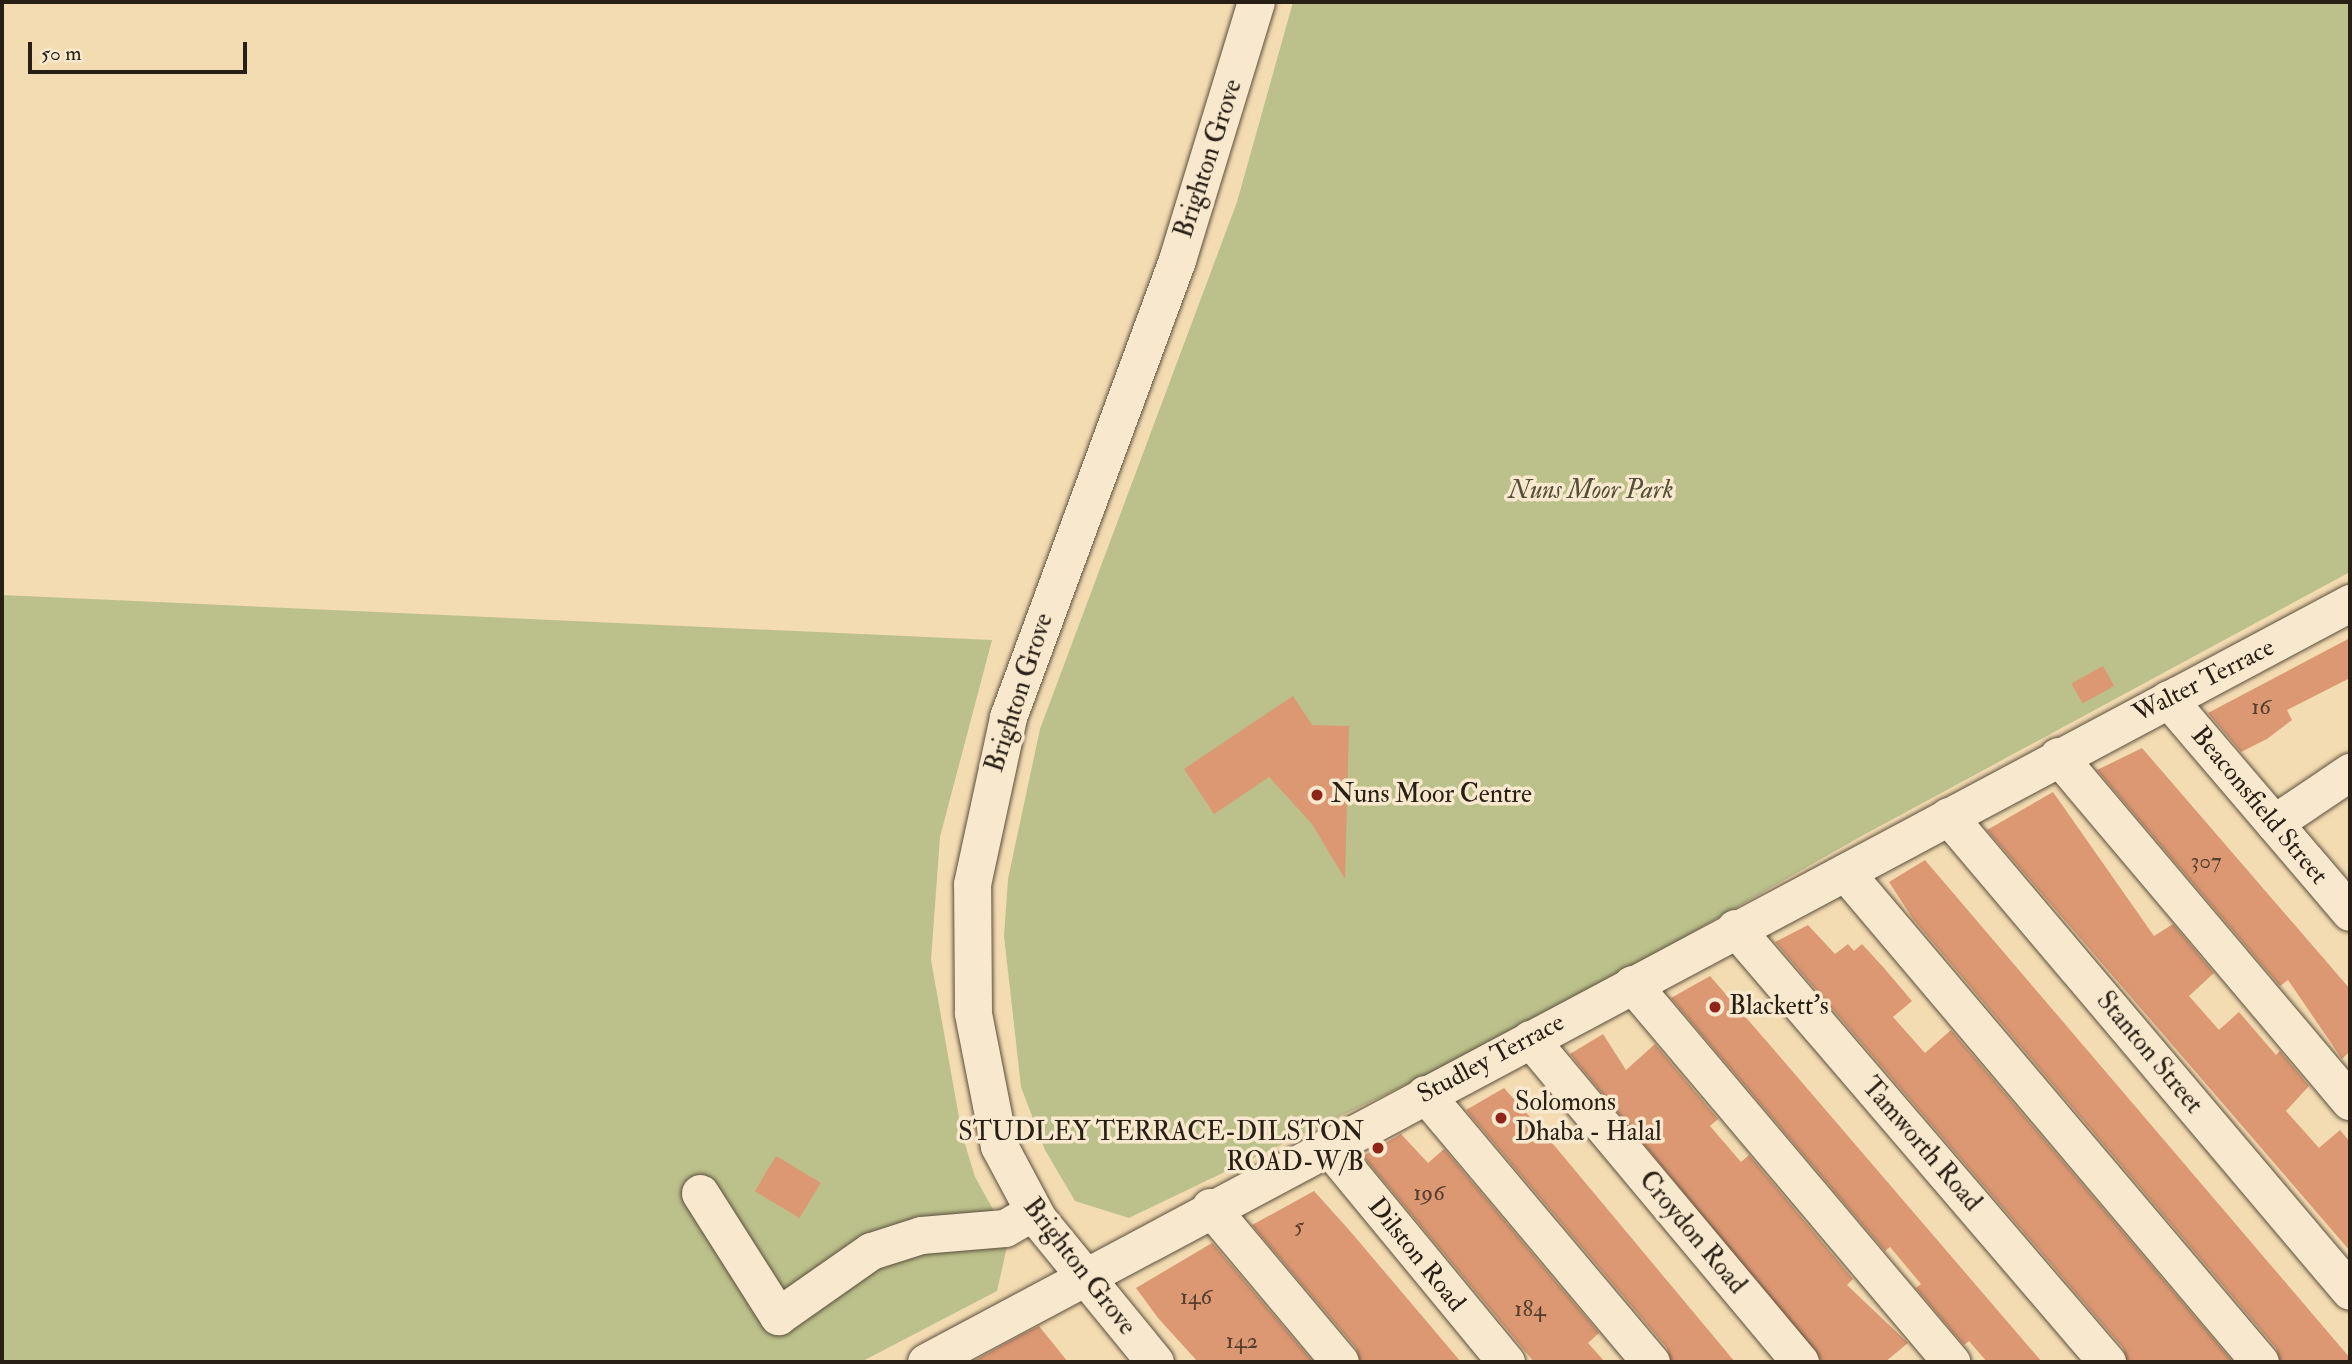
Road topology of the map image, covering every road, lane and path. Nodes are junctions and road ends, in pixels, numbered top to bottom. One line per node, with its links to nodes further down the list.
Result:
1 (1256, 2): 18 (street, Brighton Grove)
2 (2350, 603): 3 (street, Walter Terrace)
3 (2168, 699): 4 (street, Walter Terrace); 7 (street, Beaconsfield Street)
4 (2057, 756): 6 (street, Studley Terrace); 14 (street)
5 (2350, 772): 7 (street)
6 (1948, 816): 8 (street, Studley Terrace); 20 (street, Stanton Street)
7 (2274, 824): 9 (street, Beaconsfield Street)
8 (1845, 872): 10 (street, Studley Terrace); 29 (street)
9 (2350, 912)
10 (1735, 928): 11 (street, Studley Terrace); 28 (street, Tamworth Road)
11 (1632, 984): 12 (street, Studley Terrace); 27 (street)
12 (1530, 1039): 13 (street, Studley Terrace); 26 (street, Croydon Road)
13 (1426, 1094): 15 (street, Studley Terrace); 25 (street)
14 (2350, 1101)
15 (1328, 1146): 17 (street, Studley Terrace); 24 (street, Dilston Road)
16 (700, 1193): 18 (street)
17 (1210, 1207): 19 (street, Studley Terrace); 23 (street)
18 (1033, 1212): 19 (street, Brighton Grove)
19 (1080, 1275): 21 (street, Studley Terrace); 22 (street, Brighton Grove)
20 (2350, 1290)
21 (944, 1358)
22 (1155, 1362)
23 (1340, 1362)
24 (1506, 1362)
25 (1651, 1362)
26 (1800, 1362)
27 (1951, 1362)
28 (2106, 1362)
29 (2260, 1362)

